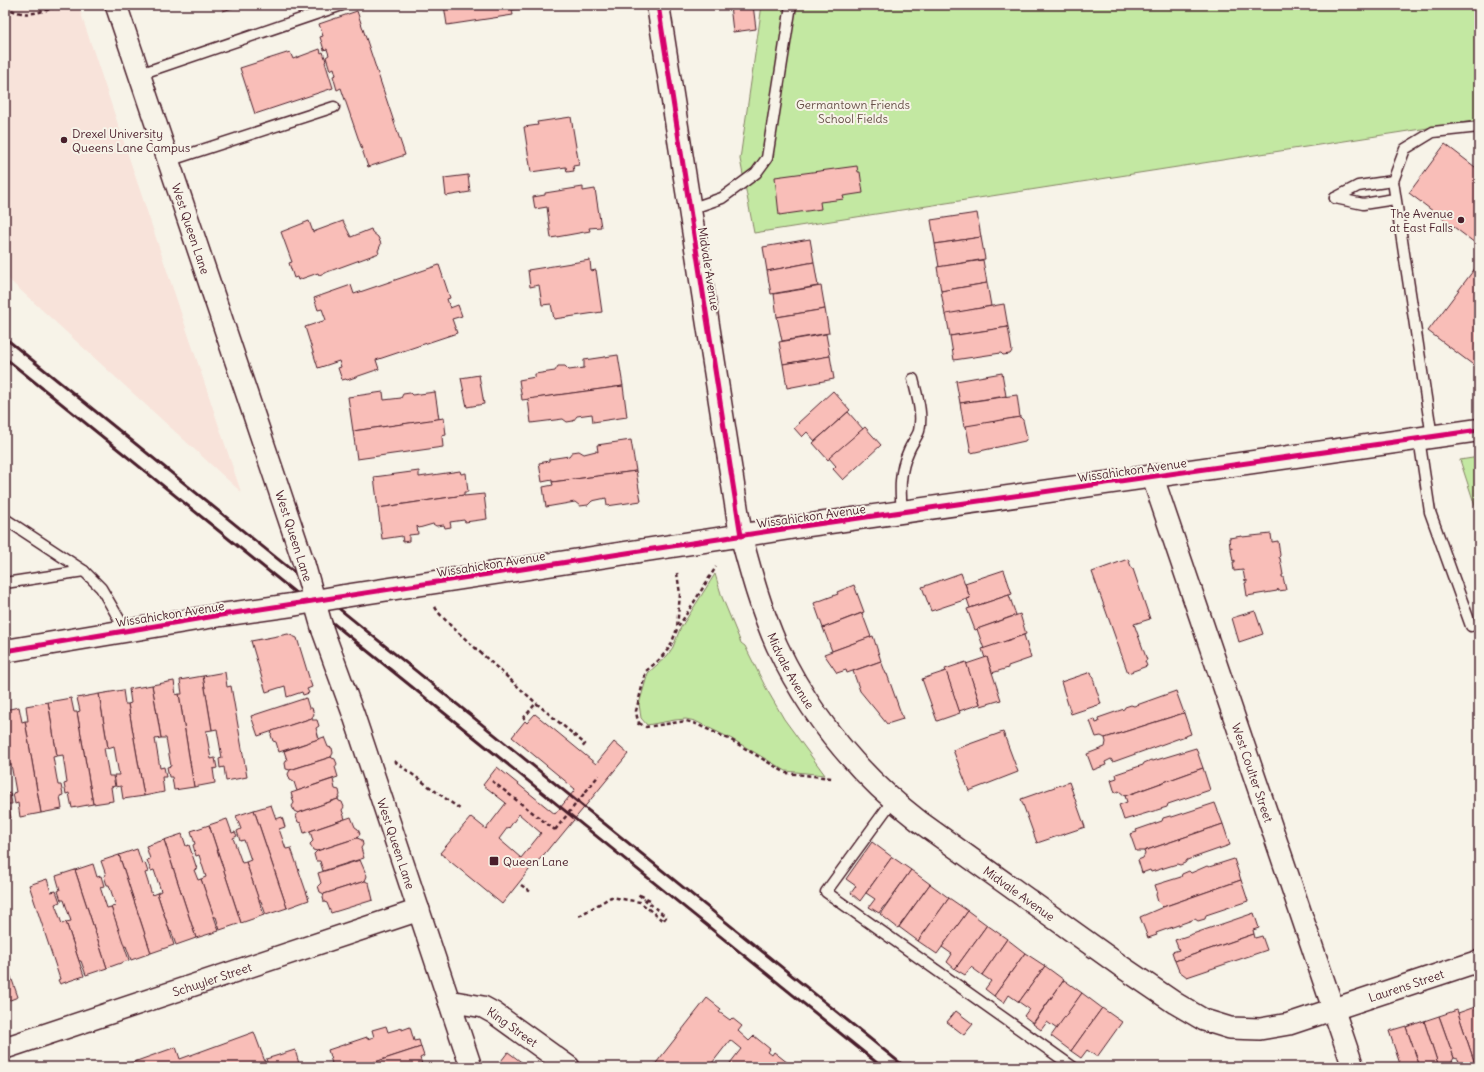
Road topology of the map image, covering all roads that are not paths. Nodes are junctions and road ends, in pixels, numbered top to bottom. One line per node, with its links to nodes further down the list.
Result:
1 (116, 5): 5 (street, West Queen Lane)
2 (342, 5): 5 (lane)
3 (658, 5): 11 (street, Midvale Avenue)
4 (791, 5): 11 (lane)
5 (140, 74): 8 (street, West Queen Lane)
6 (334, 107): 8 (lane)
7 (1479, 127): 9 (lane)
8 (168, 162): 21 (street, West Queen Lane, bridge)
9 (1393, 181): 10 (lane); 10 (lane)
10 (1396, 199): 14 (lane)
11 (690, 209): 18 (street, Midvale Avenue)
12 (913, 379): 16 (lane)
13 (1479, 430): 14 (street, Wissahickon Avenue)
14 (1425, 438): 15 (street, Wissahickon Avenue); 22 (lane)
15 (1153, 478): 16 (street, Wissahickon Avenue); 29 (street, West Coulter Street)
16 (902, 513): 18 (street, Wissahickon Avenue)
17 (5, 519): 19 (lane)
18 (741, 536): 21 (street, Wissahickon Avenue, bridge); 25 (street, Midvale Avenue)
19 (84, 571): 20 (lane); 23 (lane)
20 (5, 583)
21 (315, 601): 23 (street, Wissahickon Avenue, bridge); 26 (street, West Queen Lane, bridge)
22 (1471, 626)
23 (126, 631): 24 (street, Wissahickon Avenue)
24 (5, 651)
25 (893, 800): 29 (street, Midvale Avenue); 33 (lane)
26 (419, 910): 28 (street, West Queen Lane); 30 (street, Schuyler Street)
27 (1479, 961): 29 (street, Laurens Street)
28 (449, 1001): 31 (street, West Queen Lane); 32 (street, King Street)
29 (1333, 1009): 34 (street, West Coulter Street)
30 (5, 1048)
31 (472, 1067)
32 (569, 1067)
33 (1073, 1067)
34 (1353, 1067)

